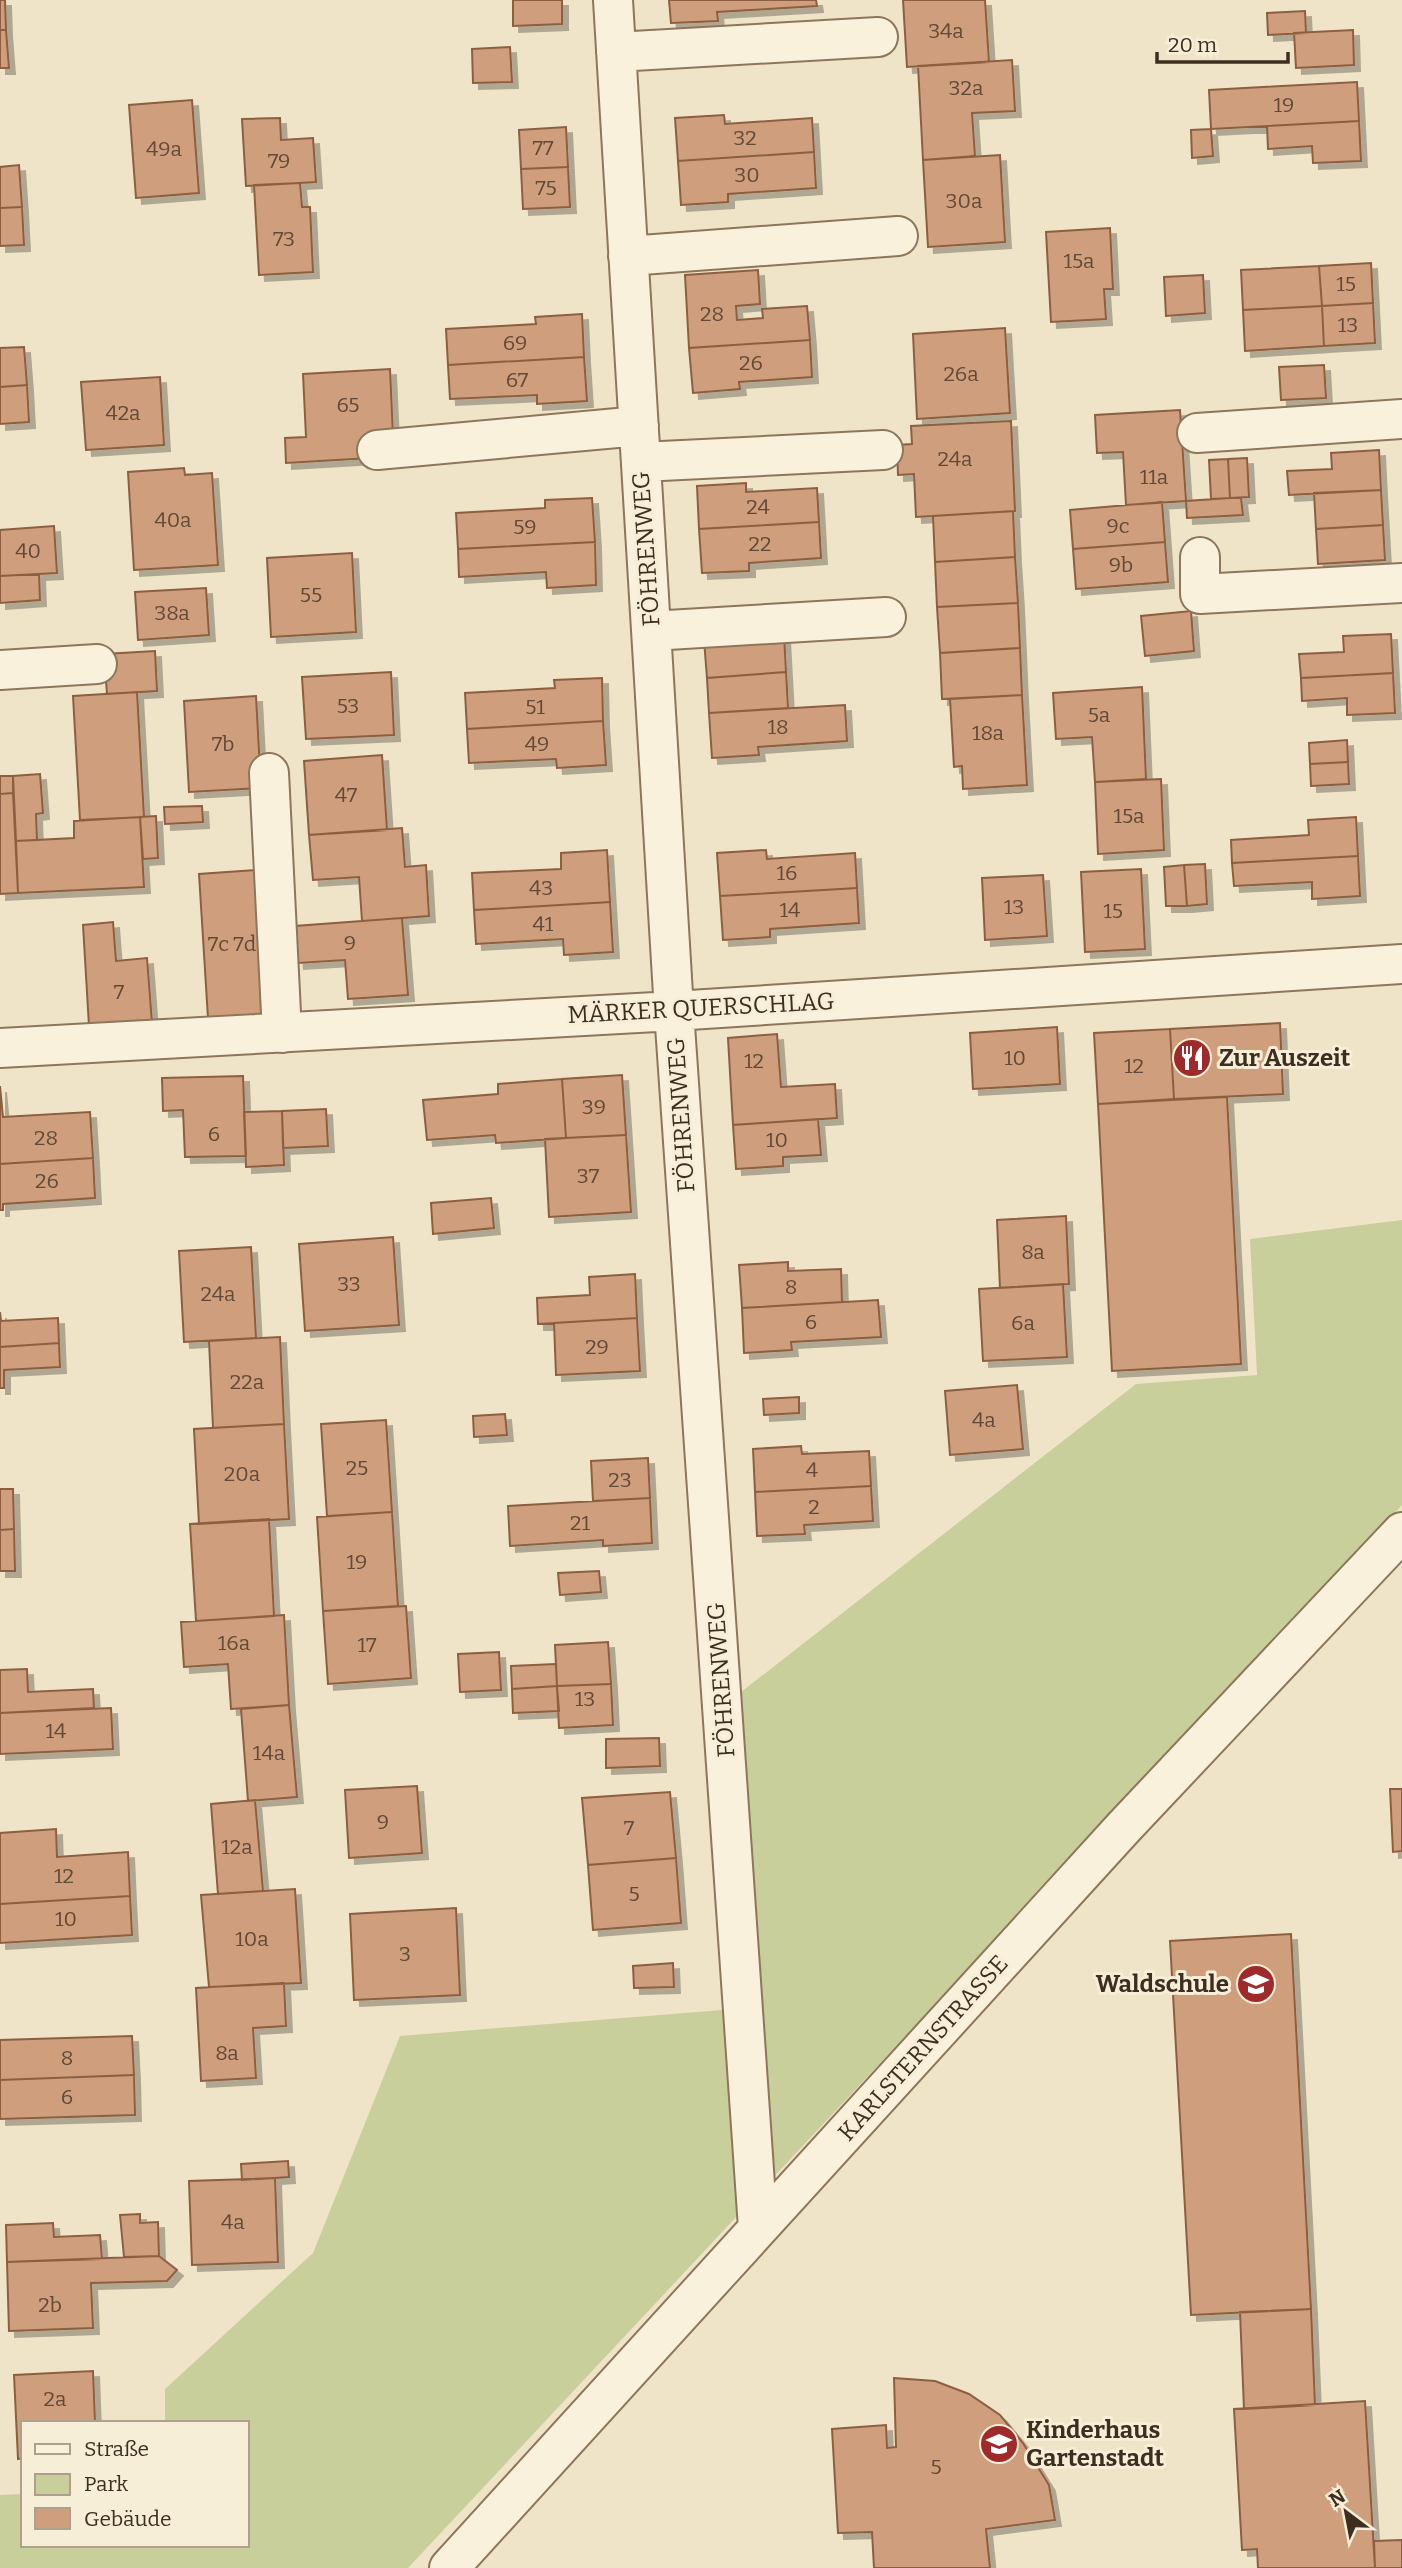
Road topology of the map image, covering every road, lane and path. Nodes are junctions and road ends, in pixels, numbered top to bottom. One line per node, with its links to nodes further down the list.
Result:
1 (613, 0): 3 (street, FÖHRENWEG)
2 (877, 37): 3 (street)
3 (616, 52): 5 (street, FÖHRENWEG)
4 (898, 236): 5 (street)
5 (628, 256): 8 (street, FÖHRENWEG)
6 (1402, 419): 7 (street)
7 (1197, 433)
8 (640, 444): 9 (street); 10 (street); 14 (street, FÖHRENWEG)
9 (377, 450)
10 (883, 450)
11 (1200, 557): 12 (street)
12 (1402, 583)
13 (886, 617): 14 (street)
14 (651, 631): 19 (street, FÖHRENWEG)
15 (97, 664): 16 (street)
16 (0, 670)
17 (269, 773): 20 (street)
18 (1402, 964): 19 (street, MÄRKER QUERSCHLAG)
19 (674, 1010): 20 (street, MÄRKER QUERSCHLAG); 23 (street, FÖHRENWEG)
20 (282, 1033): 21 (street, MÄRKER QUERSCHLAG)
21 (0, 1048)
22 (1402, 1532): 23 (street, KARLSTERNSTRASSE)
23 (758, 2228): 24 (street, KARLSTERNSTRASSE)
24 (449, 2568)

